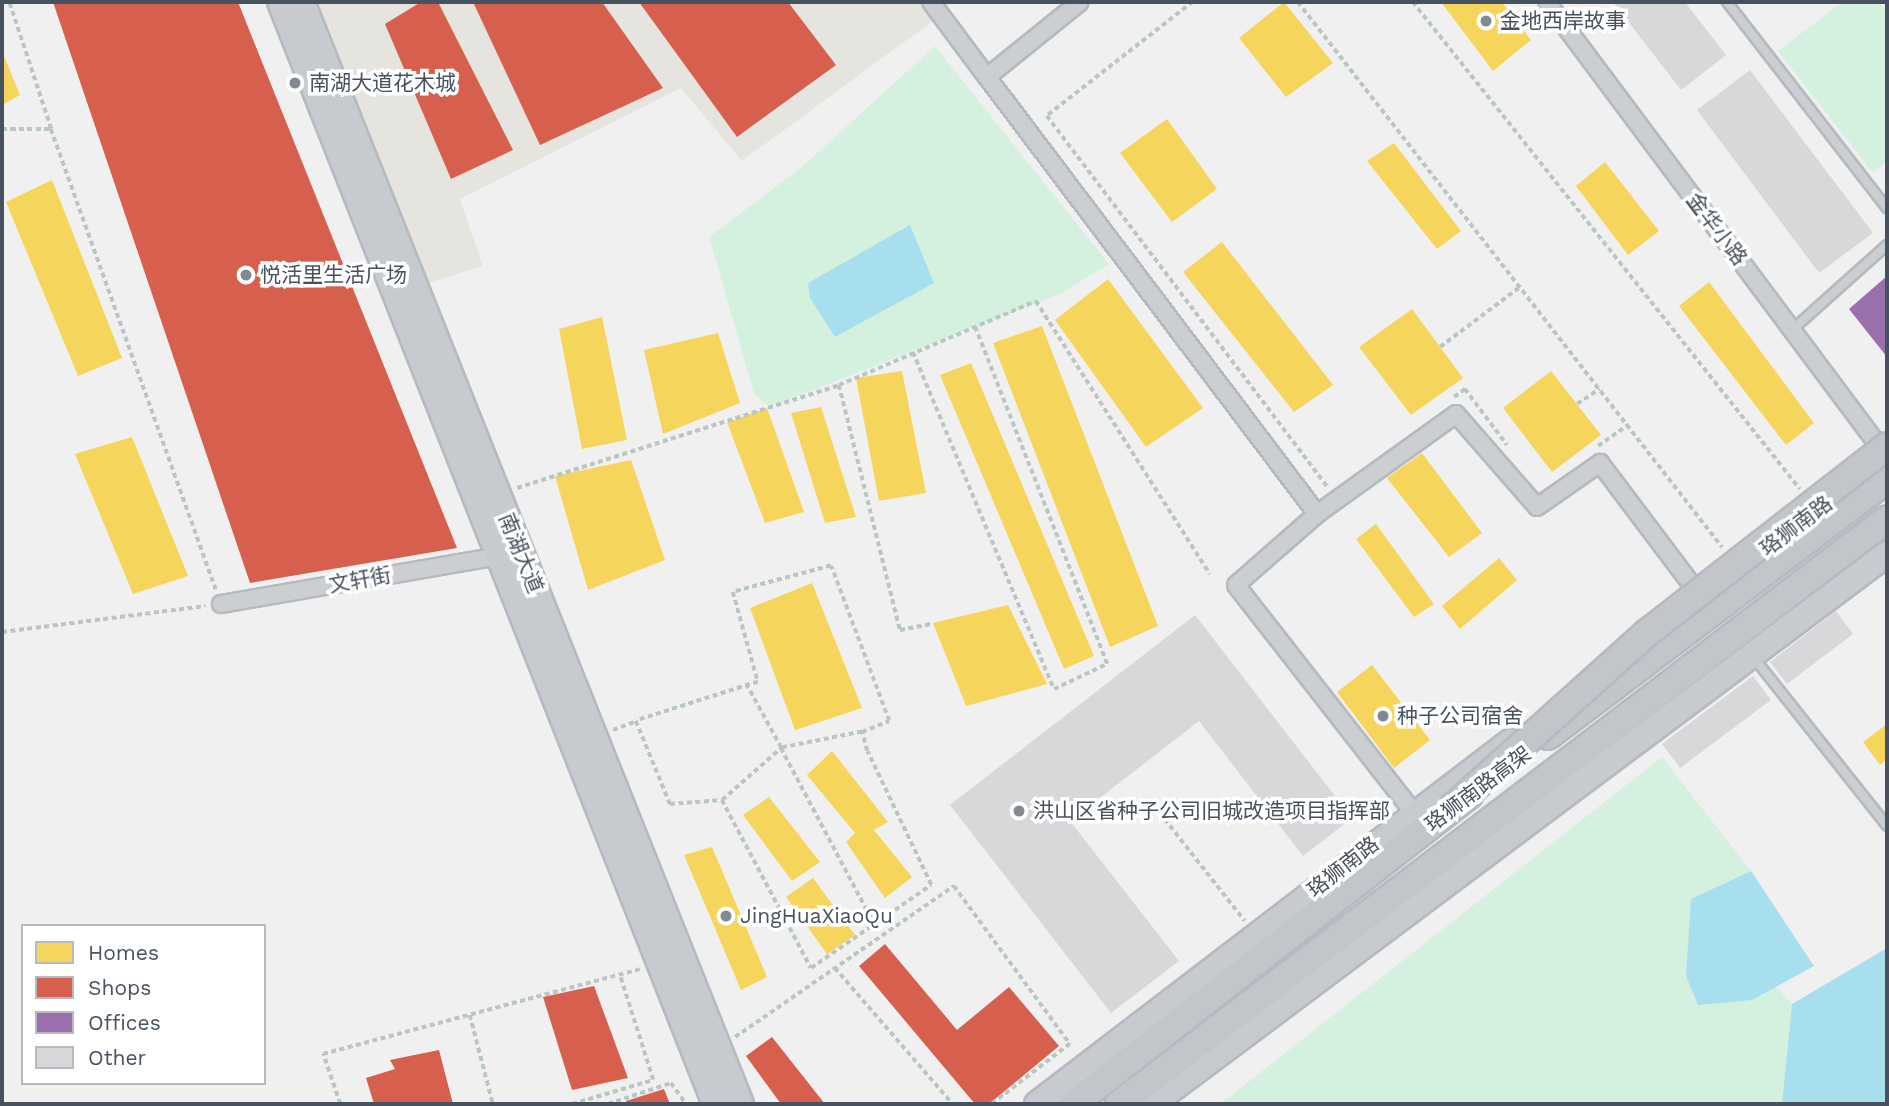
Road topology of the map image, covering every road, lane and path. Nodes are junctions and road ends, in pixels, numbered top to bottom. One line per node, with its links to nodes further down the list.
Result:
1 (9, 2): 13 (path)
2 (280, 2): 37 (main road, 南湖大道)
3 (302, 2): 32 (main road, 南湖大道)
4 (930, 2): 11 (street)
5 (1080, 2): 11 (street)
6 (1193, 2): 31 (path)
7 (1298, 2): 16 (path)
8 (1413, 2): 33 (path)
9 (1547, 2): 18 (street, 金华小路)
10 (1727, 2): 14 (lane)
11 (988, 77): 34 (street)
12 (2, 129): 13 (path)
13 (51, 129): 41 (path)
14 (1887, 208)
15 (1887, 245): 18 (lane)
16 (1520, 287): 19 (path); 22 (path)
17 (974, 325): 20 (path); 20 (path); 39 (path)
18 (1792, 330): 29 (street, 金华小路)
19 (1440, 348)
20 (913, 352): 21 (path)
21 (839, 385): 32 (path); 42 (path)
22 (1599, 388): 23 (path); 25 (path)
23 (1577, 404)
24 (1444, 405): 28 (path)
25 (1628, 425): 27 (path); 38 (path)
26 (1887, 446): 33 (highway, bridge)
27 (1595, 449)
28 (1515, 456)
29 (1887, 457): 53 (main road, 珞狮南路)
30 (1887, 480): 52 (highway, 珞狮南路高架, bridge)
31 (1337, 481)
32 (498, 494): 48 (main road, 南湖大道)
33 (1812, 504): 40 (highway, bridge)
34 (1317, 514): 40 (street); 53 (street)
35 (1887, 519): 73 (highway, 珞狮南路高架)
36 (1887, 554): 44 (main road)
37 (498, 556): 41 (street, 文轩街); 57 (main road, 南湖大道)
38 (1731, 558)
39 (1210, 574)
40 (1698, 593): 52 (highway, bridge)
41 (221, 604): 43 (path)
42 (930, 624)
43 (2, 632)
44 (1752, 655): 54 (lane); 74 (main road)
45 (747, 686): 46 (path); 47 (path); 49 (path)
46 (636, 721): 48 (path); 51 (path)
47 (862, 732): 49 (path); 55 (path)
48 (594, 737): 61 (main road, 南湖大道)
49 (781, 748): 51 (path); 55 (path)
50 (1149, 799): 56 (path)
51 (722, 800): 55 (path)
52 (1453, 807): 72 (highway, 珞狮南路高架)
53 (1414, 813): 56 (main road, 珞狮南路)
54 (1887, 826)
55 (874, 925)
56 (1256, 935): 71 (main road, 珞狮南路)
57 (659, 962): 59 (path); 67 (main road, 南湖大道)
58 (835, 968): 61 (path); 69 (path); 70 (path)
59 (620, 976): 60 (path); 64 (path)
60 (470, 1016): 62 (path); 63 (path)
61 (718, 1048): 68 (main road, 南湖大道)
62 (340, 1104)
63 (494, 1104)
64 (572, 1104)
65 (608, 1104): 66 (path)
66 (686, 1104)
67 (715, 1104)
68 (741, 1104)
69 (953, 1104)
70 (992, 1104)
71 (1037, 1104)
72 (1074, 1104)
73 (1119, 1104)
74 (1152, 1104)

